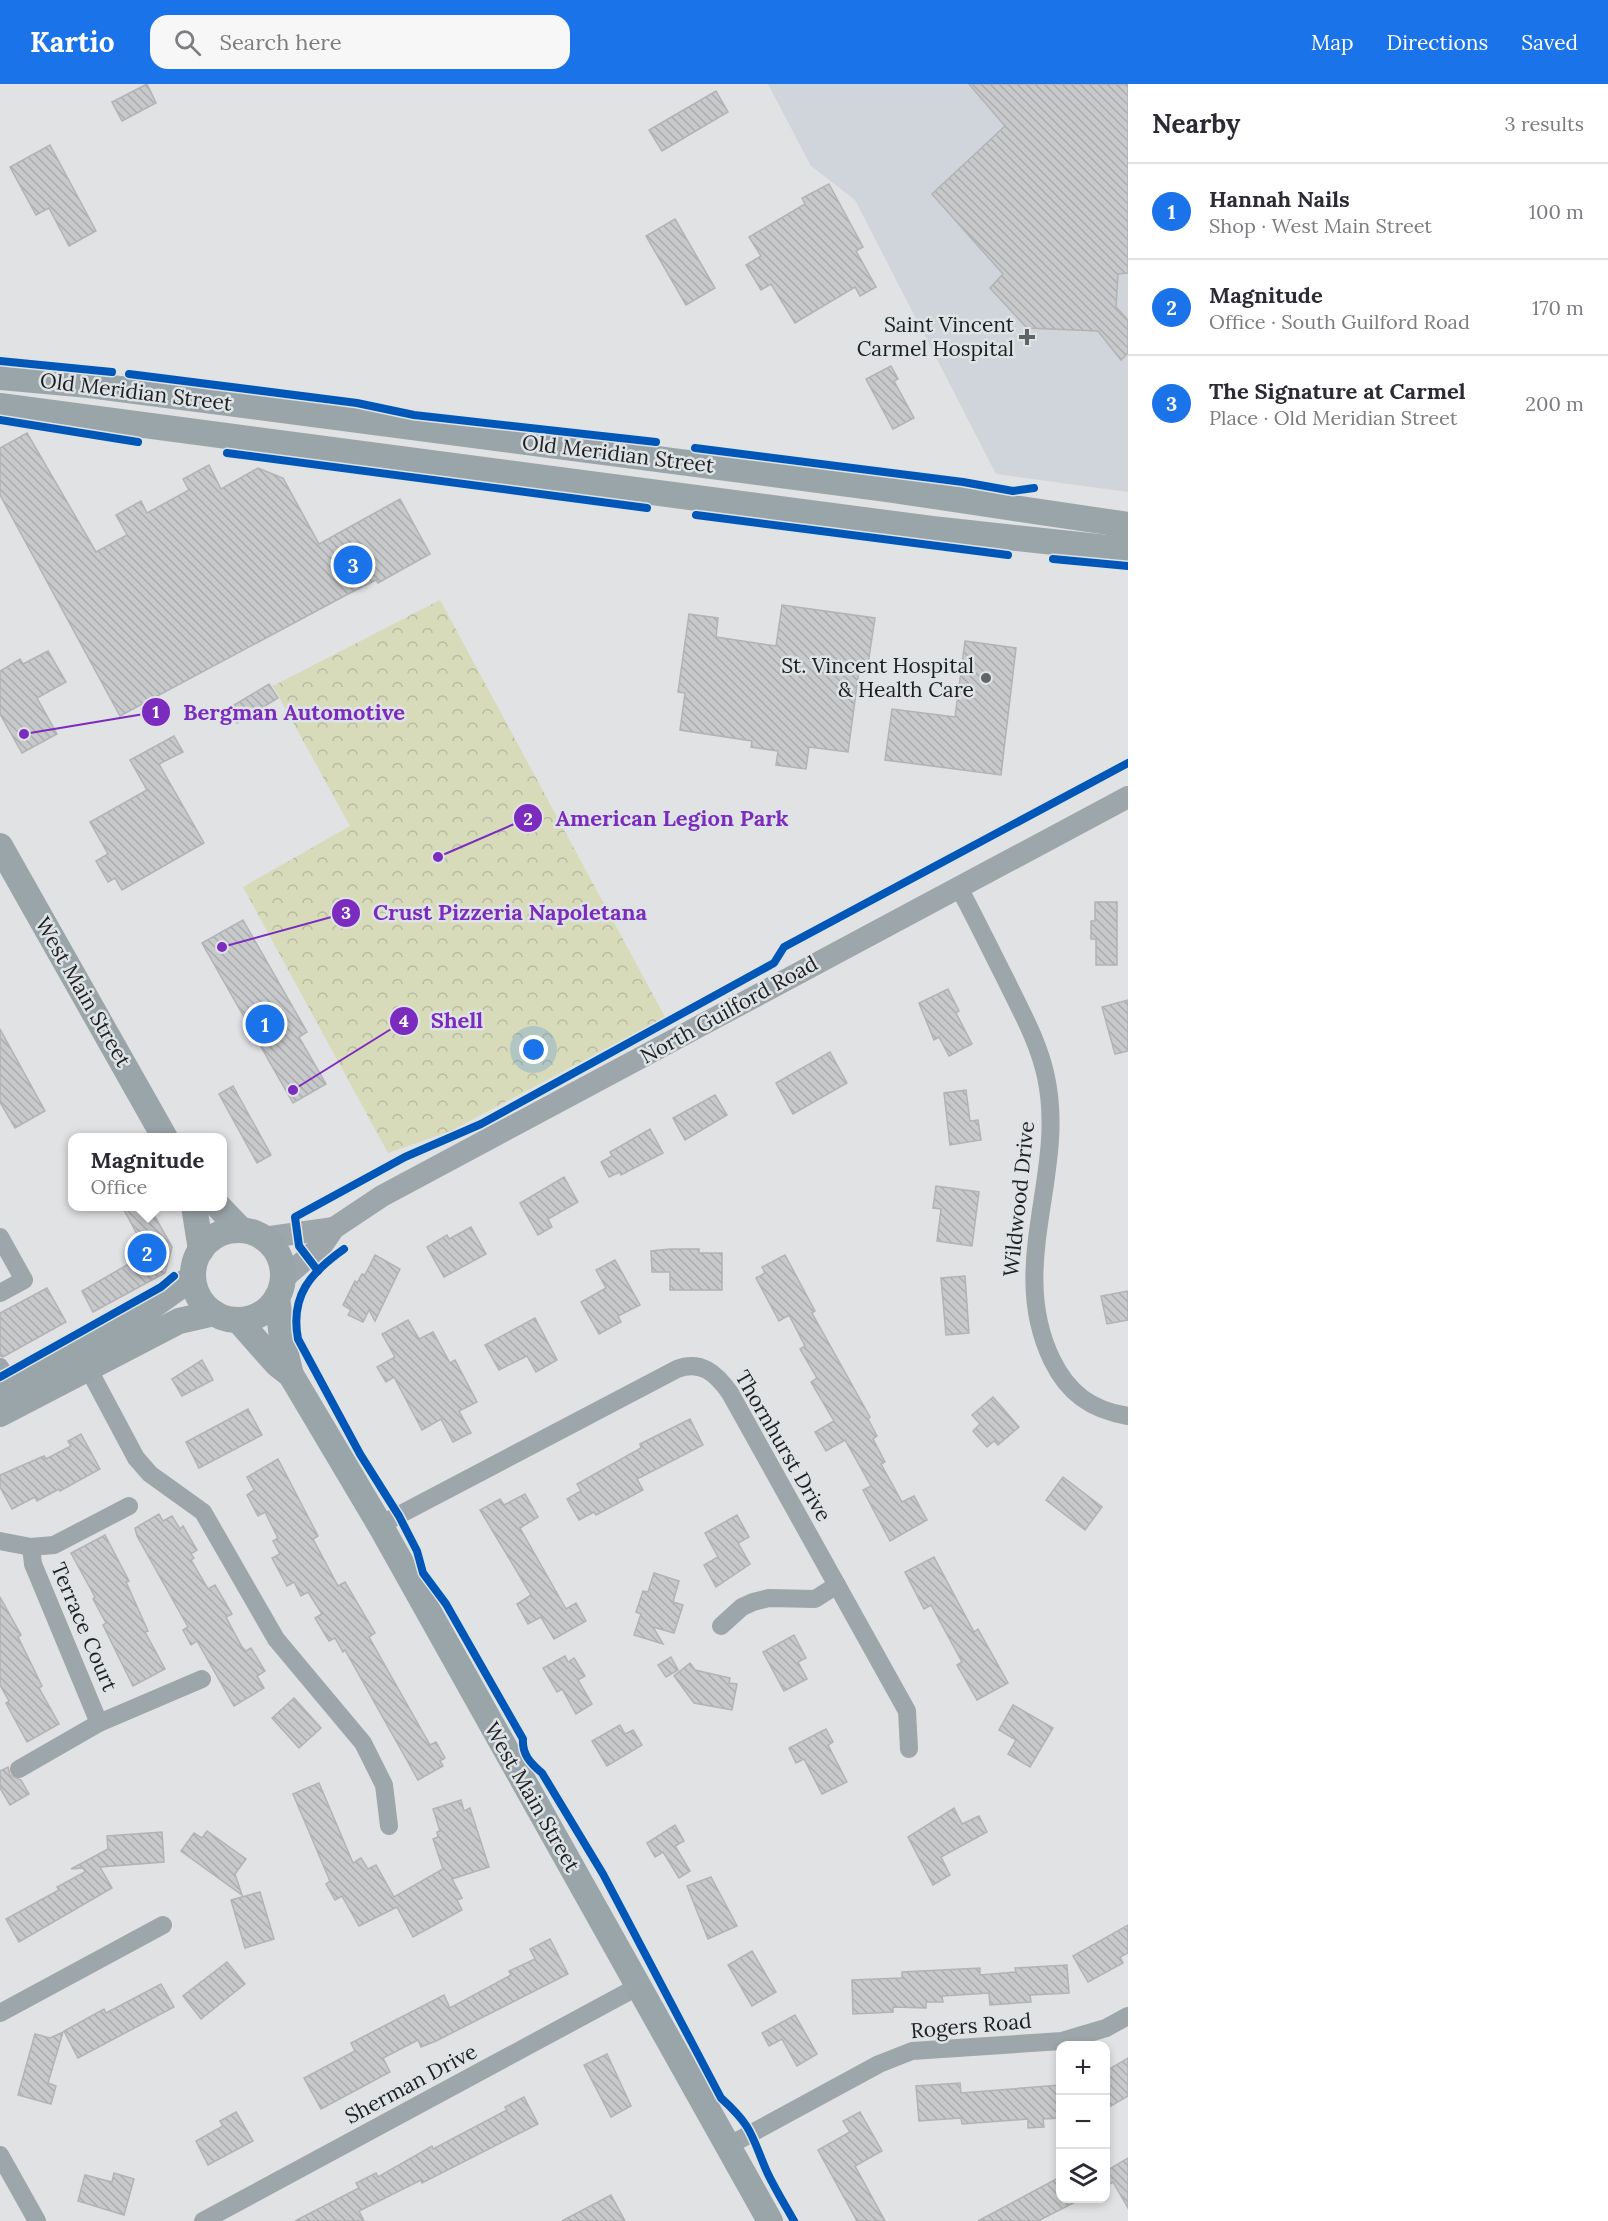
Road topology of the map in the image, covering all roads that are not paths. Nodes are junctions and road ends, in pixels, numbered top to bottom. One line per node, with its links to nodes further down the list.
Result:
1 (0, 376): 3 (main road, Old Meridian Street)
2 (0, 406): 4 (main road, Old Meridian Street)
3 (674, 462): 4 (main road); 5 (main road, Old Meridian Street)
4 (672, 496): 7 (main road, Old Meridian Street)
5 (1045, 511): 6 (main road, Old Meridian Street); 7 (main road)
6 (1128, 525)
7 (958, 532): 8 (main road, Old Meridian Street)
8 (1128, 550)
9 (1128, 797): 11 (street, North Guilford Road)
10 (0, 847): 12 (main road, West Main Street)
11 (958, 886): 15 (street, North Guilford Road); 28 (street, Wildwood Drive)
12 (163, 1133)
13 (195, 1211): 18 (main road)
14 (224, 1211): 16 (main road)
15 (334, 1228): 16 (street, North Guilford Road); 20 (street, North Guilford Road)
16 (252, 1234): 18 (main road); 20 (main road)
17 (0, 1237): 21 (street)
18 (201, 1250): 19 (main road)
19 (193, 1277): 22 (main road); 26 (main road)
20 (280, 1288): 23 (main road); 25 (main road, West Main Street)
21 (0, 1293)
22 (214, 1313): 23 (main road); 24 (main road)
23 (238, 1320): 25 (main road, West Main Street)
24 (88, 1368): 27 (main road); 39 (street)
25 (291, 1375): 30 (main road, West Main Street)
26 (3, 1381)
27 (0, 1414)
28 (1128, 1416)
29 (129, 1506): 32 (street)
30 (380, 1525): 33 (street, Thornhurst Drive); 41 (main road, West Main Street)
31 (0, 1541): 32 (street)
32 (31, 1547): 36 (street, Terrace Court)
33 (837, 1585): 34 (street); 37 (street, Thornhurst Drive)
34 (721, 1626)
35 (202, 1679): 36 (street, Terrace Court)
36 (99, 1723): 38 (street, Terrace Court)
37 (909, 1749)
38 (19, 1768)
39 (389, 1827)
40 (164, 1925): 42 (street)
41 (639, 1986): 44 (main road, West Main Street); 47 (street, Sherman Drive)
42 (0, 2013)
43 (1128, 2016): 44 (street, Rogers Road)
44 (728, 2146): 48 (main road, West Main Street)
45 (0, 2155): 46 (street)
46 (37, 2221)
47 (203, 2221)
48 (770, 2221)

